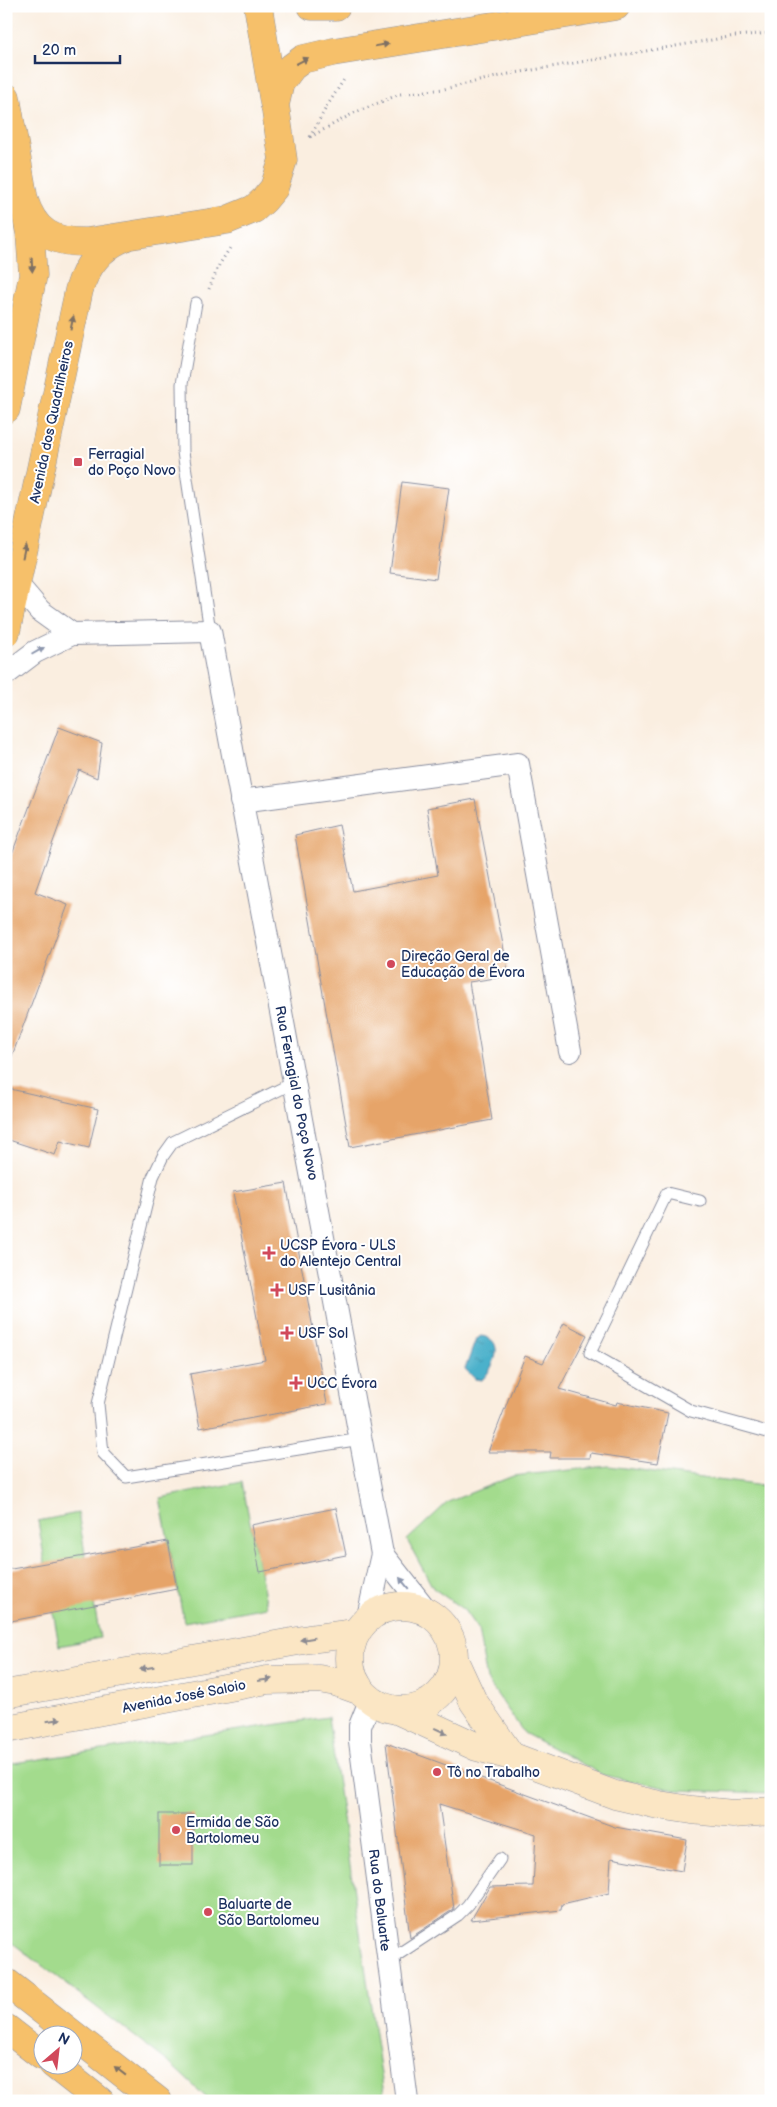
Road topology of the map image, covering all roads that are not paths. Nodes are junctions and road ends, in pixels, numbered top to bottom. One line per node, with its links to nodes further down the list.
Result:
1 (258, 6): 6 (main road)
2 (312, 6): 3 (main road)
3 (336, 6)
4 (616, 6): 6 (main road, one-way to 4)
5 (6, 97): 7 (main road)
6 (277, 119): 8 (main road)
7 (24, 200): 8 (main road); 10 (main road, one-way to 10)
8 (130, 235): 11 (main road, Avenida dos Quadrilheiros, one-way to 8)
9 (196, 303): 12 (lane)
10 (6, 409)
11 (17, 584): 13 (main road, Avenida dos Quadrilheiros); 14 (street)
12 (210, 631): 14 (street); 16 (street, Rua Ferragial do Poço Novo)
13 (6, 632)
14 (72, 634): 15 (street, one-way to 14)
15 (6, 674)
16 (242, 801): 17 (street); 18 (street, Rua Ferragial do Poço Novo)
17 (570, 1051)
18 (295, 1082): 21 (street, Rua Ferragial do Poço Novo); 21 (lane)
19 (700, 1201): 20 (lane)
20 (771, 1434)
21 (361, 1439): 22 (street, Rua Ferragial do Poço Novo)
22 (382, 1554): 23 (street, one-way to 22); 24 (street)
23 (427, 1611): 24 (main road); 25 (main road)
24 (362, 1625): 26 (main road, one-way to 26); 27 (main road)
25 (455, 1662): 28 (main road); 30 (main road)
26 (6, 1694)
27 (366, 1696): 28 (main road); 29 (main road, Avenida José Saloio, one-way to 27); 33 (street, Rua do Baluarte)
28 (397, 1710): 30 (main road, one-way to 30)
29 (6, 1729)
30 (511, 1756): 31 (main road)
31 (771, 1811)
32 (500, 1859): 33 (lane)
33 (388, 1961): 40 (street, Rua do Baluarte)
34 (6, 1982): 39 (main road, one-way to 34)
35 (6, 2028): 36 (main road)
36 (32, 2048)
37 (66, 2074): 38 (main road)
38 (100, 2101)
39 (158, 2101)
40 (407, 2101)

